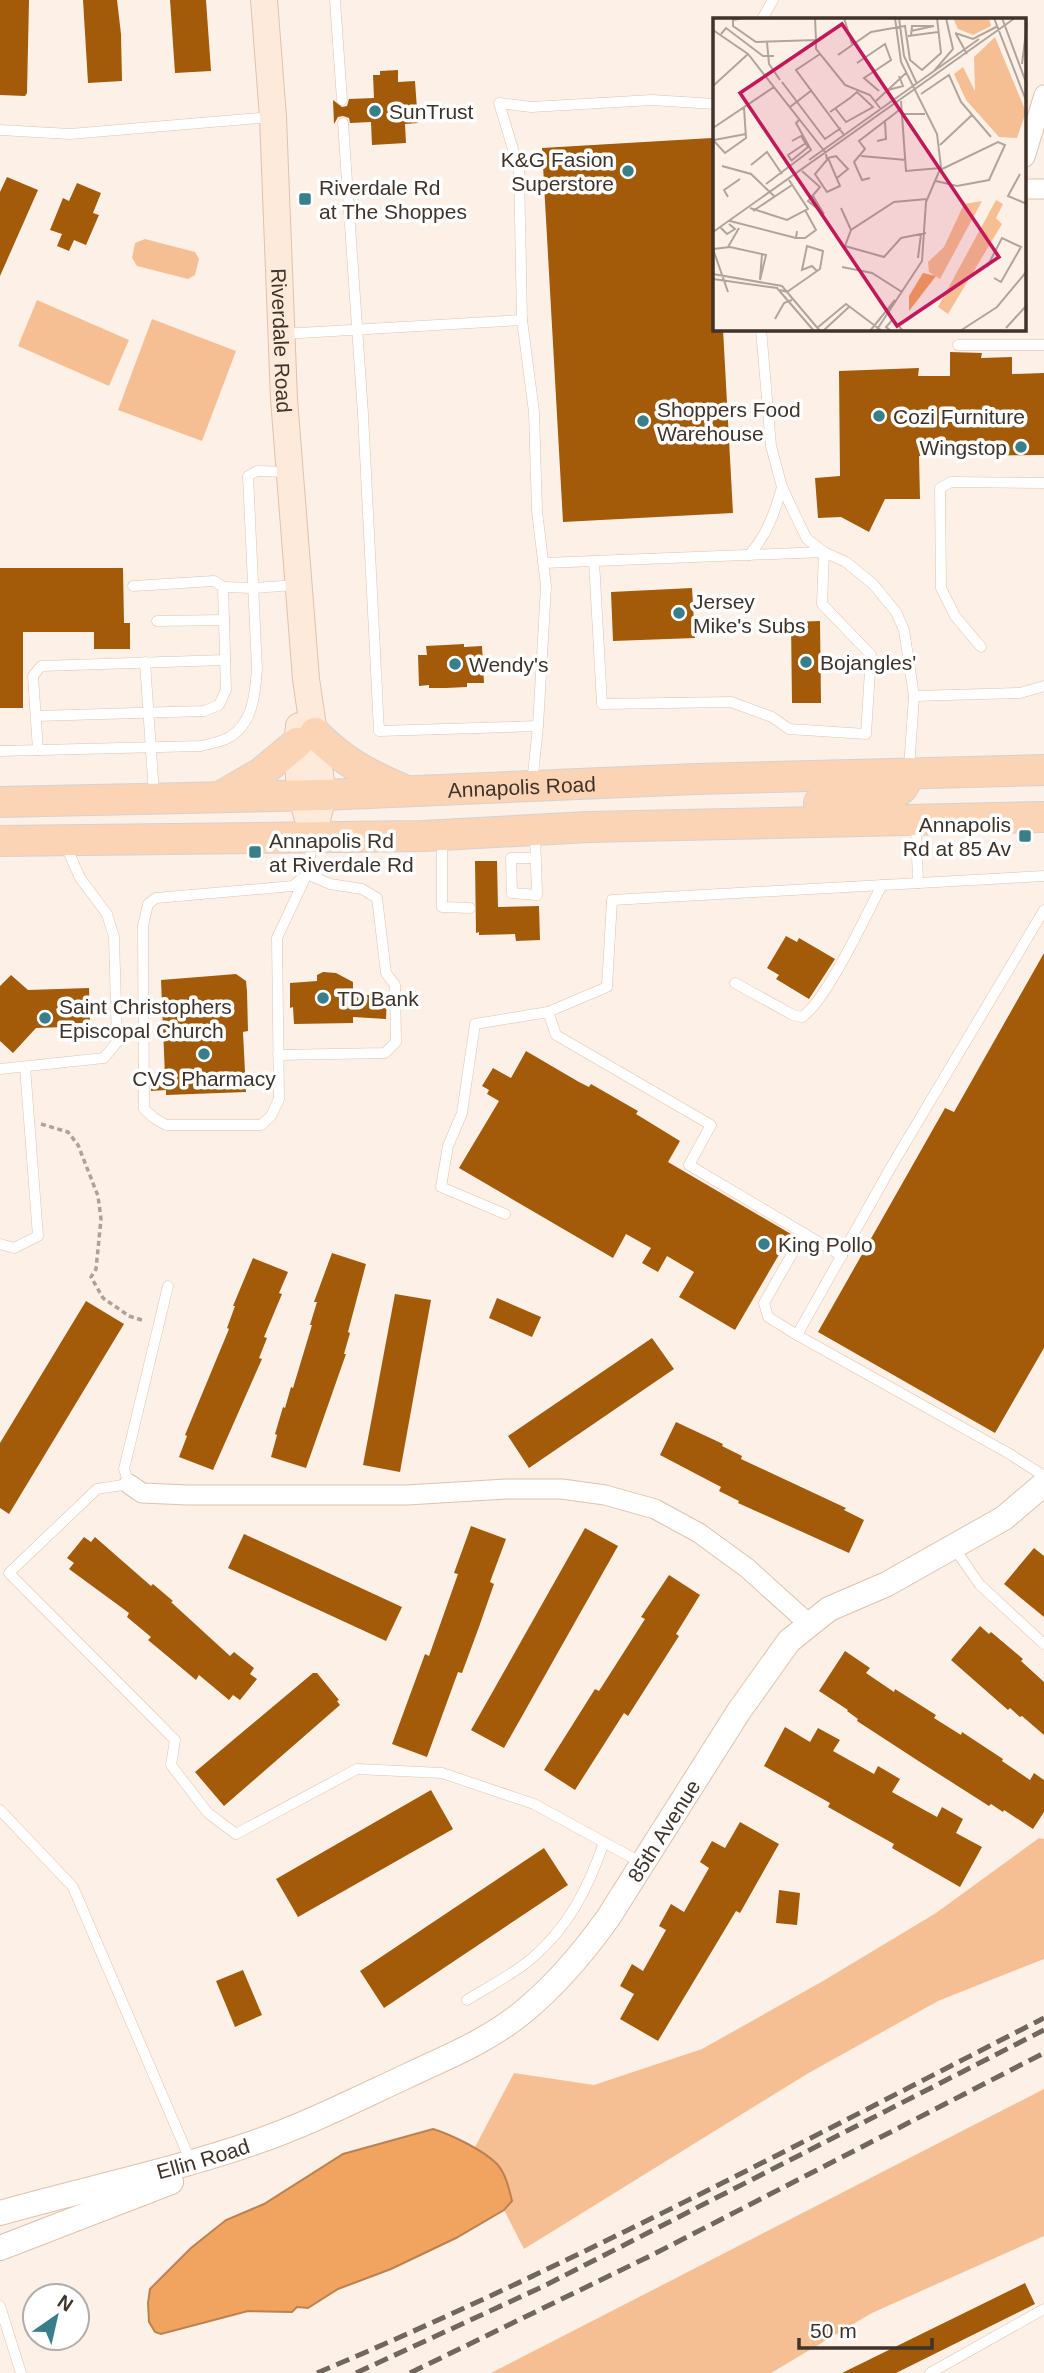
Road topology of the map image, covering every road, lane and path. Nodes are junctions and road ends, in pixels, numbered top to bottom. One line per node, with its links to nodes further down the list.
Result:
1 (264, 0): 8 (main road, Riverdale Road)
2 (335, 0): 6 (lane)
3 (773, 0): 4 (lane)
4 (763, 18)
5 (1044, 95): 11 (street)
6 (342, 100)
7 (713, 104): 14 (lane)
8 (273, 117): 10 (lane); 17 (main road, Riverdale Road)
9 (343, 123): 15 (lane)
10 (0, 130)
11 (1026, 154)
12 (1026, 189): 13 (street)
13 (1044, 189)
14 (522, 320): 15 (lane); 26 (lane)
15 (357, 330): 17 (lane); 40 (lane)
16 (761, 331): 22 (lane)
17 (282, 334): 20 (main road, Riverdale Road)
18 (958, 345): 19 (lane)
19 (1044, 345)
20 (290, 472): 27 (main road, Riverdale Road); 30 (lane)
21 (1044, 483): 33 (lane)
22 (782, 487): 23 (lane); 24 (lane)
23 (824, 552): 24 (lane); 25 (lane); 37 (lane)
24 (749, 555): 25 (lane)
25 (594, 561): 26 (lane)
26 (544, 563): 40 (lane)
27 (298, 585): 30 (lane); 41 (main road, Riverdale Road)
28 (134, 586): 29 (lane)
29 (223, 587): 30 (lane); 31 (lane)
30 (253, 588): 42 (lane)
31 (224, 620): 32 (lane); 34 (lane)
32 (158, 621)
33 (981, 647)
34 (225, 660): 35 (lane); 38 (lane)
35 (145, 662): 38 (lane); 39 (lane)
36 (1044, 686): 37 (lane)
37 (914, 696): 46 (lane)
38 (149, 713): 39 (lane); 42 (lane)
39 (36, 716): 43 (lane)
40 (538, 726): 47 (lane)
41 (306, 738): 48 (main road); 49 (main road, Riverdale Road); 50 (main road)
42 (152, 747): 43 (lane); 51 (lane)
43 (38, 750): 44 (lane)
44 (0, 751)
45 (1044, 771): 46 (main road, Annapolis Road)
46 (909, 773): 47 (main road, Annapolis Road); 55 (main road)
47 (531, 786): 48 (main road, Annapolis Road)
48 (409, 792): 49 (main road, Annapolis Road)
49 (312, 795): 50 (main road, Annapolis Road); 57 (main road, Riverdale Road)
50 (220, 797): 51 (main road, Annapolis Road)
51 (155, 799): 52 (main road, Annapolis Road)
52 (0, 802)
53 (1044, 817): 54 (main road, Annapolis Road)
54 (915, 820): 55 (main road, Annapolis Road); 63 (lane)
55 (636, 826): 60 (main road, Annapolis Road)
56 (442, 835): 57 (main road, Annapolis Road); 60 (main road, Annapolis Road); 65 (lane)
57 (313, 838): 58 (main road, Annapolis Road); 61 (lane)
58 (63, 840): 59 (main road, Annapolis Road); 71 (lane)
59 (0, 841)
60 (536, 844): 60 (lane)
61 (307, 874): 70 (lane); 70 (lane); 70 (lane)
62 (1044, 877): 63 (lane)
63 (918, 883): 64 (lane)
64 (882, 886): 68 (lane); 69 (lane)
65 (470, 908)
66 (1044, 910): 67 (lane)
67 (1041, 922): 77 (lane)
68 (734, 983)
69 (548, 1012): 74 (lane); 75 (lane)
70 (278, 1055)
71 (25, 1067): 72 (lane); 73 (lane)
72 (0, 1069)
73 (29, 1121): 76 (lane); 79 (path)
74 (505, 1214)
75 (804, 1233): 77 (lane); 80 (lane)
76 (0, 1244)
77 (842, 1256): 80 (lane)
78 (168, 1286): 79 (lane)
79 (159, 1326): 81 (lane)
80 (797, 1335): 82 (lane)
81 (129, 1484): 84 (street); 87 (lane)
82 (1043, 1486): 83 (street, 85th Avenue)
83 (954, 1547): 84 (street, 85th Avenue); 85 (lane)
84 (808, 1624): 88 (street, 85th Avenue)
85 (1044, 1644)
86 (0, 1810): 91 (lane)
87 (604, 1842): 88 (lane); 89 (lane)
88 (643, 1863): 90 (street, 85th Avenue)
89 (467, 2000)
90 (258, 2141): 91 (street, Ellin Road); 93 (street, Ellin Road)
91 (191, 2162): 92 (street, Ellin Road)
92 (0, 2213)
93 (0, 2248)
94 (0, 2306): 96 (lane)
95 (1044, 2309): 97 (lane)
96 (21, 2373)
97 (930, 2373)

